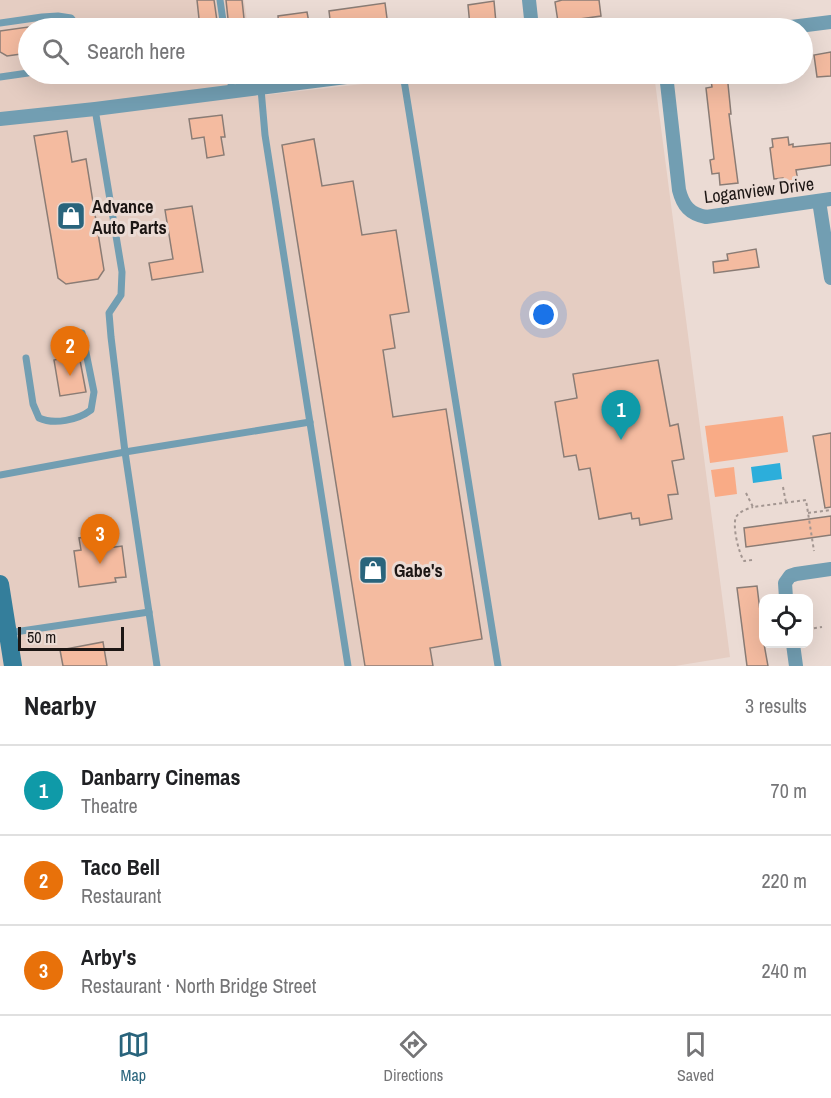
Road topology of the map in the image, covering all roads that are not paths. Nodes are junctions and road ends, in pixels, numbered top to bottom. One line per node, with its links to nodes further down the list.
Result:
1 (220, 0): 5 (lane)
2 (529, 0): 6 (street)
3 (41, 18): 4 (lane)
4 (71, 18)
5 (223, 18)
6 (531, 18)
7 (18, 21): 9 (lane)
8 (831, 22): 10 (street)
9 (0, 23)
10 (813, 24)
11 (18, 74): 12 (lane)
12 (0, 77)
13 (231, 84): 18 (lane)
14 (297, 84): 17 (street)
15 (405, 84): 38 (lane)
16 (667, 84): 21 (street, Loganview Drive)
17 (261, 89): 18 (street); 26 (lane)
18 (232, 92): 19 (street)
19 (95, 109): 20 (street); 27 (lane)
20 (0, 119)
21 (825, 200): 22 (street)
22 (830, 260): 23 (street)
23 (831, 279)
24 (82, 333): 25 (lane)
25 (26, 358)
26 (310, 422): 27 (lane); 37 (lane)
27 (125, 452): 28 (lane); 32 (lane)
28 (0, 475)
29 (831, 569): 31 (street)
30 (0, 584): 33 (main road)
31 (786, 594)
32 (149, 612): 33 (lane); 36 (lane)
33 (8, 633): 35 (main road)
34 (794, 648): 39 (street)
35 (13, 666)
36 (157, 666)
37 (348, 666)
38 (498, 666)
39 (796, 666)

